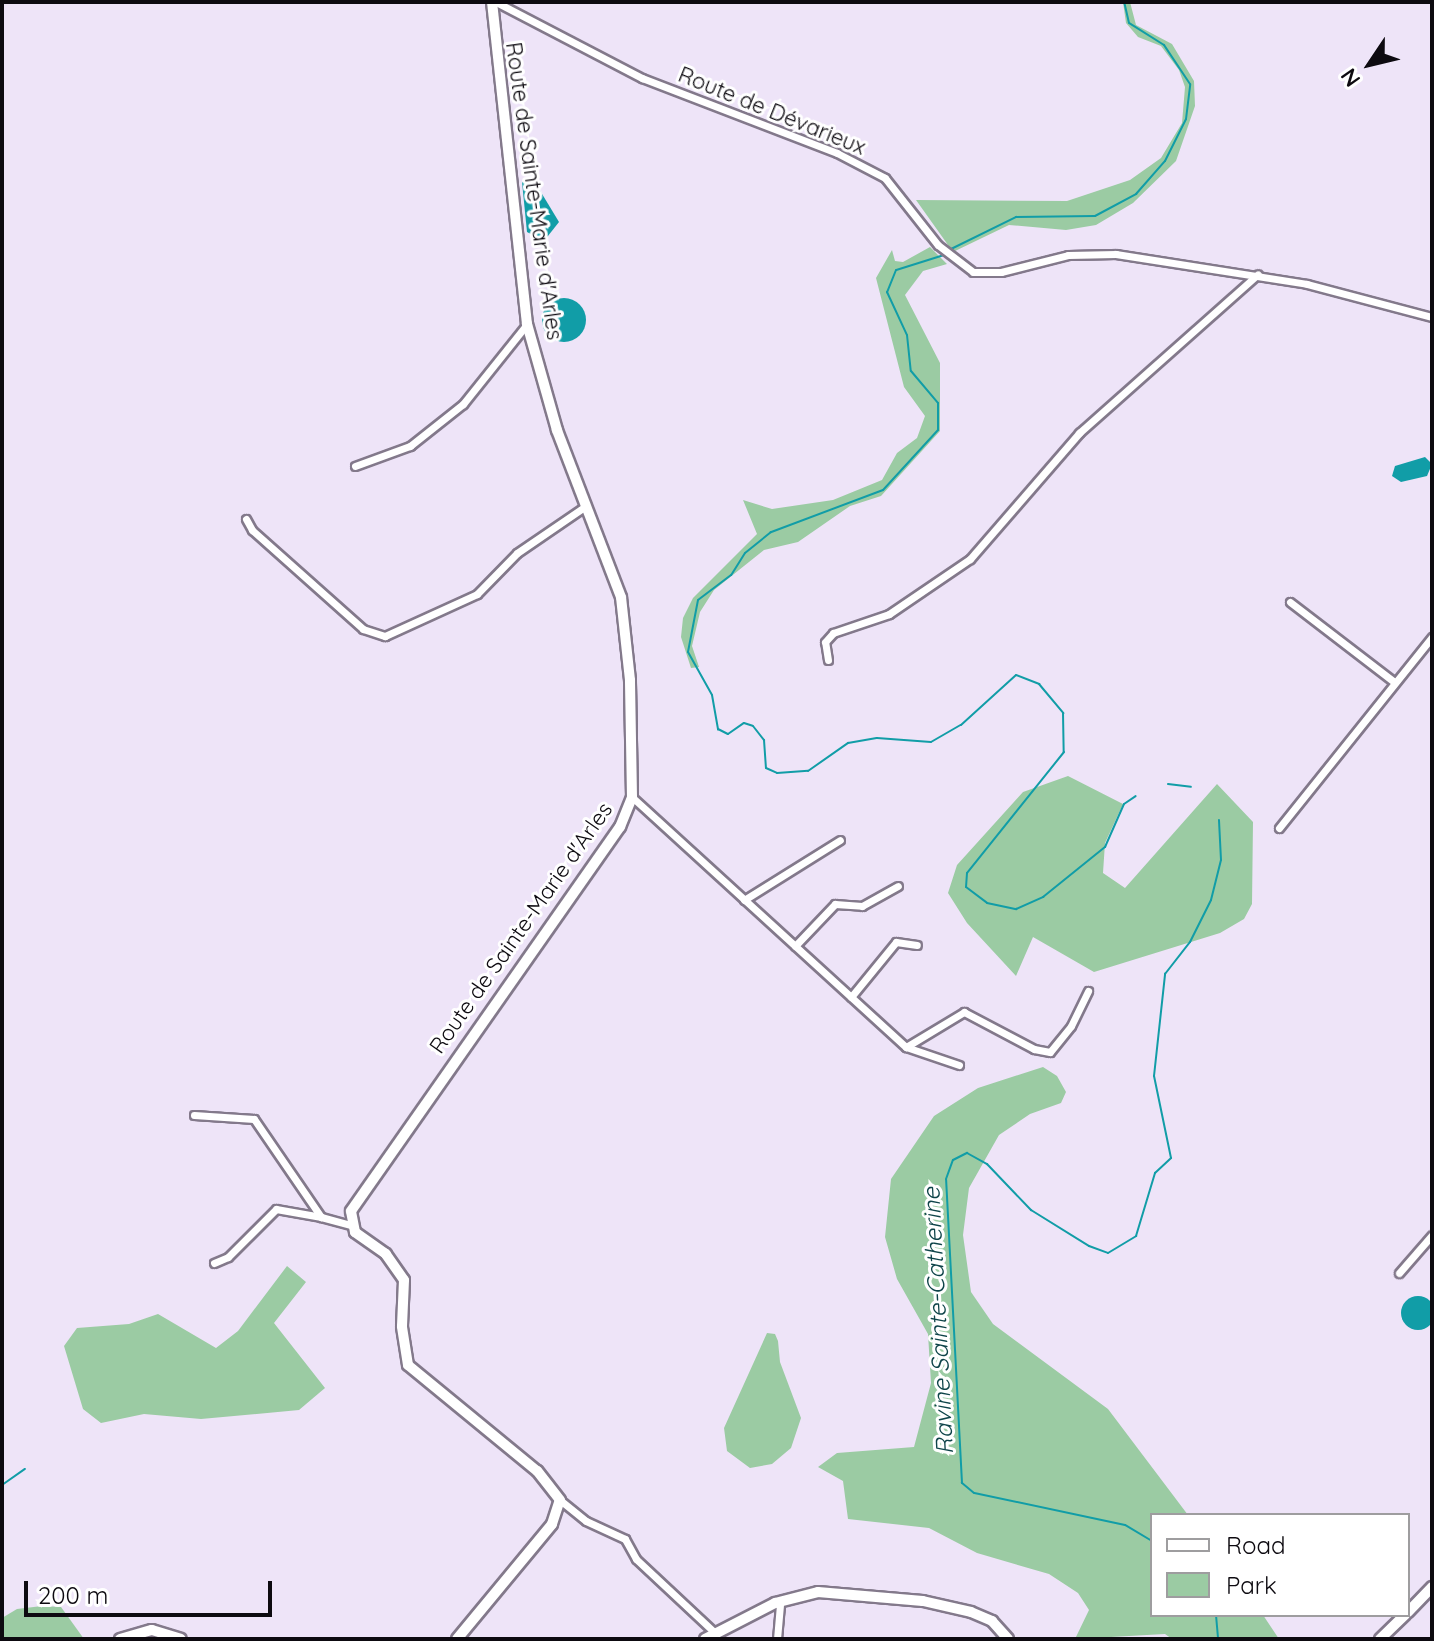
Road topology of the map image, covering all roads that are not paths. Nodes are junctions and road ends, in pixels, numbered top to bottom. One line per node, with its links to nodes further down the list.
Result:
1 (494, 2): 2 (street, Route de Dévarieux); 4 (main road, Route de Sainte-Marie d'Arles)
2 (1258, 274): 3 (street, Route de Dévarieux); 10 (street)
3 (1432, 317)
4 (527, 324): 5 (street); 6 (main road, Route de Sainte-Marie d'Arles)
5 (355, 466)
6 (586, 506): 7 (street); 12 (main road, Route de Sainte-Marie d'Arles)
7 (246, 519)
8 (1290, 602): 11 (street)
9 (1432, 637): 11 (street)
10 (828, 660)
11 (1393, 681): 13 (street)
12 (632, 797): 16 (street); 25 (main road, Route de Sainte-Marie d'Arles)
13 (1279, 828)
14 (840, 840): 16 (street)
15 (898, 886): 18 (street)
16 (744, 900): 18 (street)
17 (917, 945): 20 (street)
18 (795, 946): 20 (street)
19 (1088, 991): 21 (street)
20 (851, 997): 21 (street)
21 (906, 1047): 22 (street)
22 (959, 1065)
23 (194, 1115): 24 (street)
24 (321, 1217): 25 (street); 27 (street)
25 (351, 1225): 29 (main road)
26 (1432, 1235): 28 (street)
27 (214, 1263)
28 (1399, 1273)
29 (560, 1500): 34 (street); 37 (main road)
30 (1432, 1587): 32 (main road)
31 (780, 1601): 34 (main road); 39 (street); 40 (main road)
32 (1410, 1611)
33 (1404, 1617): 41 (main road)
34 (715, 1633): 38 (main road)
35 (120, 1639): 36 (main road)
36 (181, 1639)
37 (457, 1639)
38 (705, 1639)
39 (777, 1639)
40 (1008, 1639)
41 (1380, 1639)

